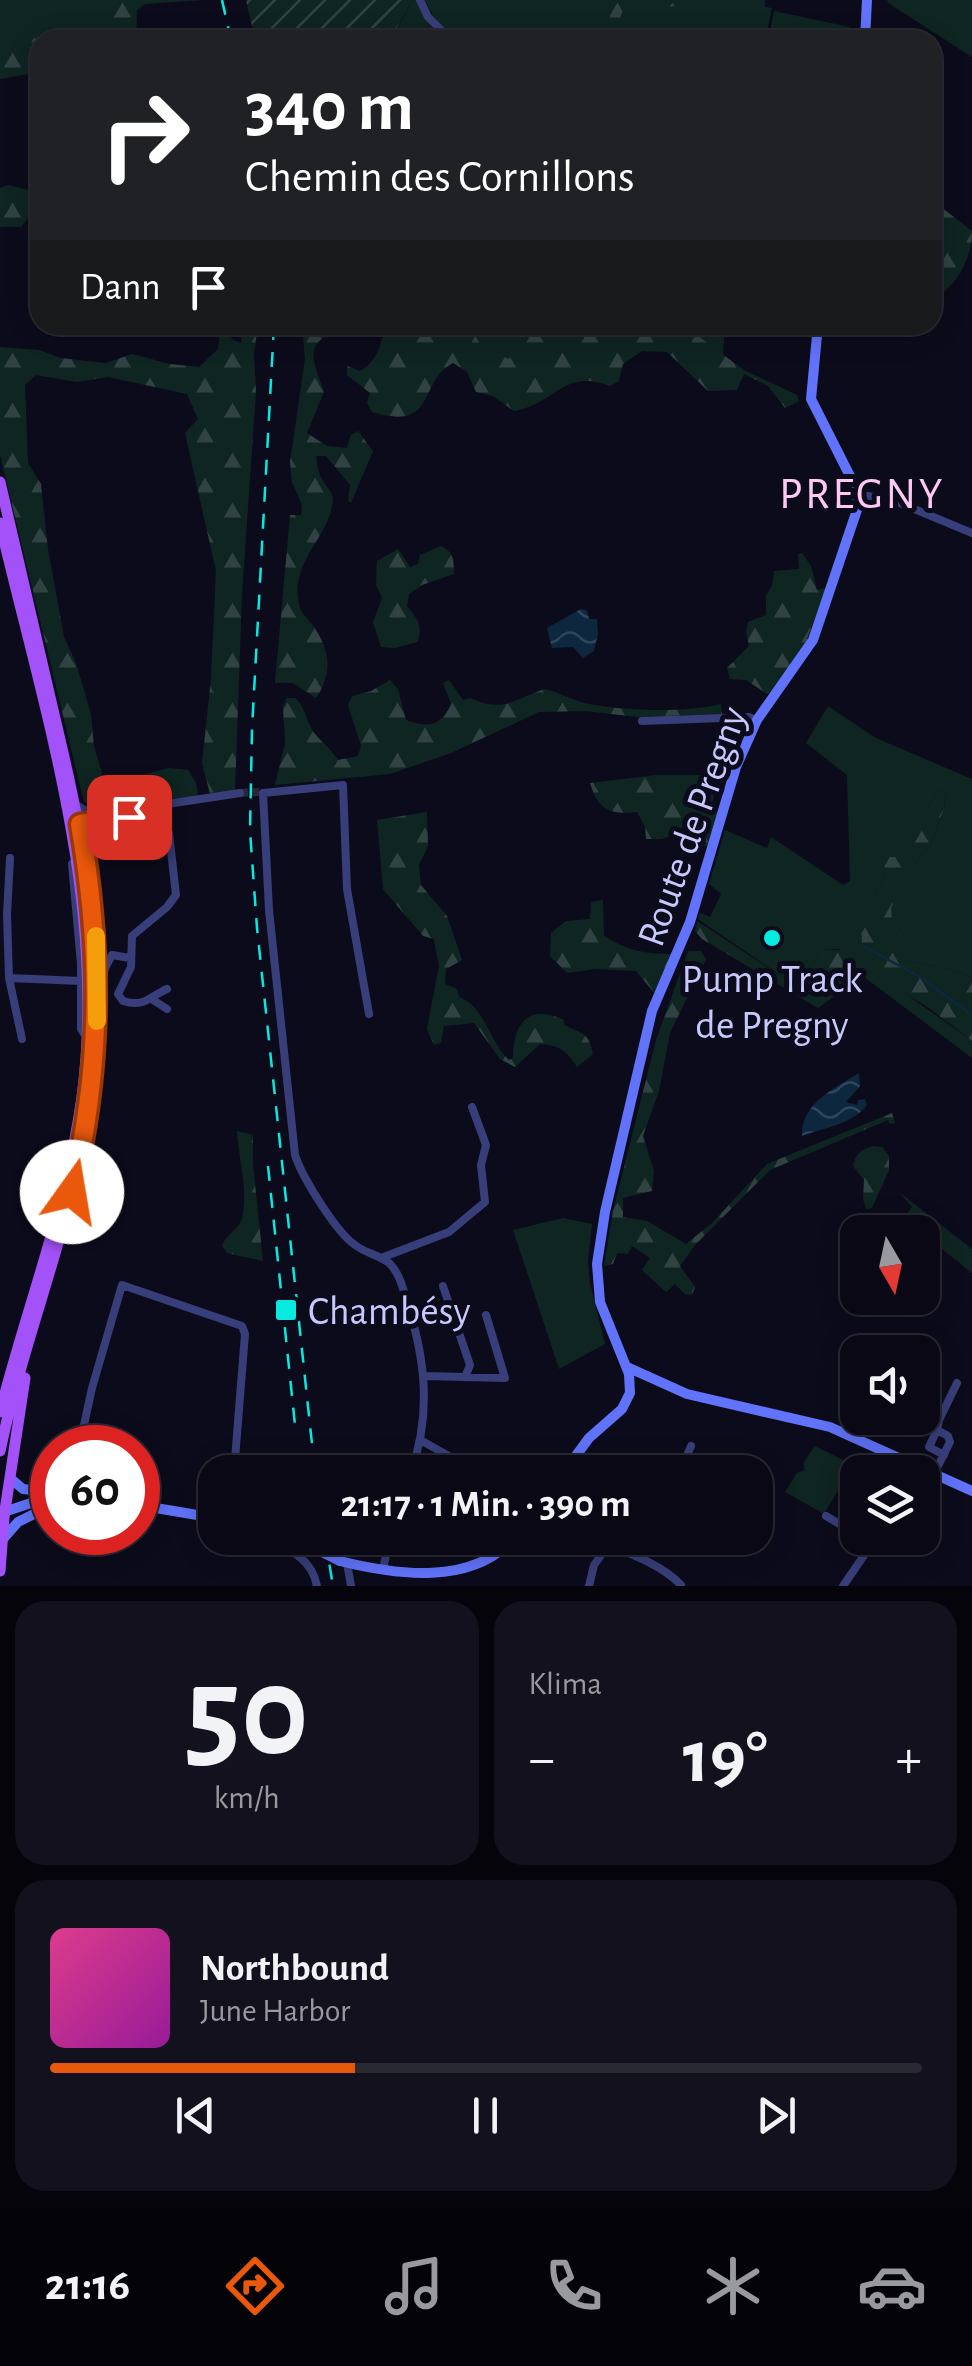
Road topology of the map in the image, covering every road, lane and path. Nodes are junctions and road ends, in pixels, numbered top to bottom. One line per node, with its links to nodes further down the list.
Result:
1 (420, 0): 3 (street)
2 (867, 0): 4 (street)
3 (441, 30)
4 (865, 30)
5 (817, 335): 7 (street)
6 (0, 482): 13 (main road)
7 (858, 494): 9 (street); 10 (street, Route de Pregny)
8 (0, 523): 17 (main road)
9 (972, 533)
10 (757, 720): 11 (street); 35 (street, Route de Pregny)
11 (642, 721)
12 (240, 794): 14 (street)
13 (75, 804): 16 (street); 17 (main road)
14 (148, 816): 15 (street); 15 (street); 20 (street)
15 (129, 817): 16 (street)
16 (102, 820): 17 (street)
17 (75, 825): 18 (main road); 26 (main road)
18 (76, 850): 22 (street); 29 (main road)
19 (10, 858): 21 (street)
20 (130, 958): 24 (street); 26 (street)
21 (9, 978): 22 (street); 28 (street)
22 (81, 981): 29 (street)
23 (166, 989): 24 (street)
24 (153, 1000): 25 (street)
25 (168, 1009)
26 (98, 1010): 34 (main road)
27 (369, 1014): 31 (street)
28 (22, 1039)
29 (88, 1040): 34 (main road)
30 (472, 1106): 31 (street)
31 (381, 1258): 36 (street)
32 (443, 1286): 37 (street)
33 (486, 1315): 37 (street)
34 (21, 1355): 39 (main road); 40 (main road); 47 (main road); 57 (main road)
35 (626, 1367): 51 (street); 53 (street)
36 (425, 1376): 37 (street); 45 (street)
37 (465, 1377)
38 (957, 1383): 41 (street)
39 (0, 1384)
40 (0, 1412)
41 (940, 1418)
42 (83, 1425): 48 (street)
43 (940, 1432): 54 (street)
44 (934, 1435): 54 (street)
45 (422, 1440): 49 (street); 50 (street)
46 (691, 1446): 52 (street)
47 (0, 1451)
48 (235, 1455)
49 (417, 1455)
50 (448, 1455)
51 (577, 1455)
52 (687, 1455)
53 (889, 1455)
54 (944, 1455): 55 (street)
55 (940, 1463)
56 (940, 1475): 59 (street)
57 (10, 1478): 58 (street); 67 (main road)
58 (30, 1491)
59 (972, 1491)
60 (30, 1502): 62 (street)
61 (160, 1509): 63 (street)
62 (10, 1510)
63 (198, 1515)
64 (30, 1516): 67 (street)
65 (826, 1516): 66 (street)
66 (840, 1524)
67 (2, 1540): 78 (main road)
68 (296, 1555): 81 (street)
69 (329, 1555): 76 (street, bridge)
70 (342, 1555): 76 (street)
71 (386, 1555): 77 (street)
72 (494, 1555): 79 (street)
73 (602, 1555): 83 (street)
74 (864, 1555): 84 (street)
75 (635, 1556): 80 (street)
76 (344, 1562): 77 (street); 82 (street)
77 (383, 1569): 79 (street)
78 (0, 1571)
79 (423, 1579)
80 (681, 1585)
81 (317, 1586)
82 (350, 1586)
83 (590, 1586)
84 (843, 1586)

